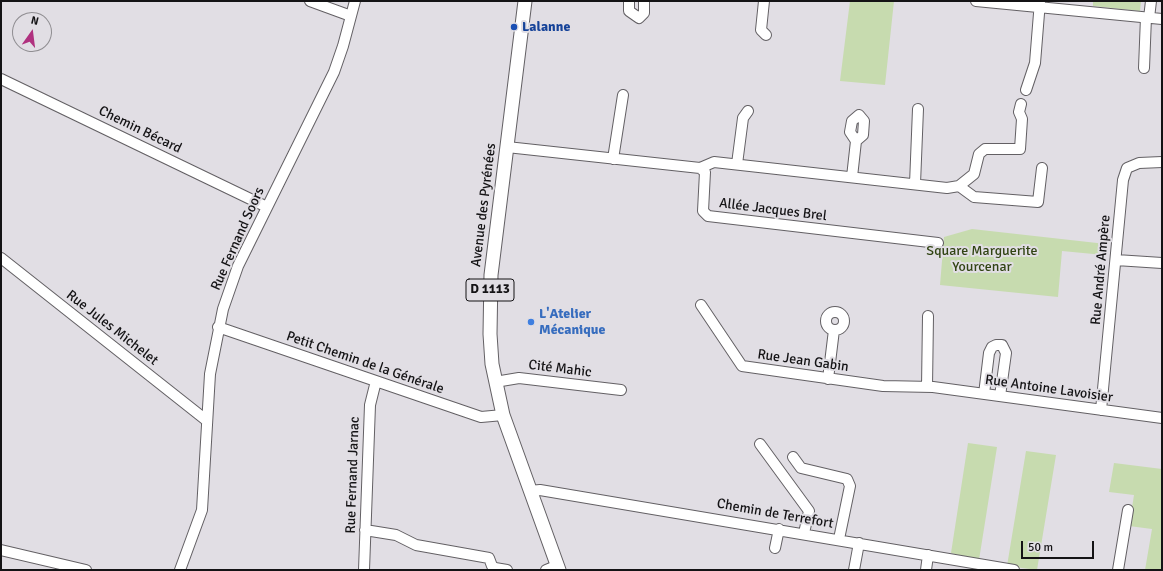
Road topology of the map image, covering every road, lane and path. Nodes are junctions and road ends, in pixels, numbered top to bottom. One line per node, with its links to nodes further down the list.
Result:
1 (310, 1): 10 (street)
2 (355, 1): 10 (street, Rue Fernand Soors)
3 (525, 1): 22 (main road, Avenue des Pyrénées / D 1113)
4 (629, 1): 5 (street)
5 (644, 1)
6 (764, 1): 13 (street)
7 (976, 1): 9 (street)
8 (1151, 1): 11 (street)
9 (1040, 4): 11 (street); 16 (street)
10 (351, 16): 31 (street, Rue Fernand Soors)
11 (1148, 18): 12 (street); 14 (street)
12 (1162, 19)
13 (766, 35)
14 (1144, 68)
15 (1, 78): 31 (street, Chemin Bécard)
16 (1026, 90)
17 (623, 95): 23 (street)
18 (1021, 104): 30 (street)
19 (918, 109): 29 (street)
20 (748, 111): 25 (street)
21 (856, 141): 28 (street)
22 (507, 147): 23 (street); 42 (main road, Avenue des Pyrénées / D 1113)
23 (613, 160): 26 (street)
24 (1162, 162): 34 (street, Rue André Ampère)
25 (737, 164): 26 (street); 28 (street)
26 (700, 168): 32 (street, Allée Jacques Brel)
27 (1042, 168): 30 (street)
28 (852, 177): 29 (street)
29 (914, 184): 30 (street)
30 (959, 186)
31 (267, 207): 38 (street, Rue Fernand Soors)
32 (938, 243)
33 (1, 258): 50 (street, Rue Jules Michelet)
34 (1116, 260): 35 (street); 47 (street, Rue André Ampère)
35 (1162, 263)
36 (701, 305): 40 (street, Rue Jean Gabin)
37 (928, 316): 43 (street)
38 (218, 327): 41 (street, Petit Chemin de la Générale); 50 (street, Rue Fernand Soors)
39 (834, 330): 40 (street)
40 (828, 379): 43 (street, Rue Jean Gabin)
41 (376, 381): 48 (street, Petit Chemin de la Générale); 56 (street, Rue Fernand Jarnac)
42 (495, 382): 44 (street, Cité Mahic); 48 (main road, Avenue des Pyrénées / D 1113)
43 (930, 387): 45 (street, Rue Antoine Lavoisier)
44 (621, 390)
45 (984, 394): 46 (street, Rue Antoine Lavoisier); 46 (street)
46 (1000, 396): 47 (street, Rue Antoine Lavoisier)
47 (1101, 410): 49 (street, Rue Antoine Lavoisier)
48 (503, 416): 53 (main road, Avenue des Pyrénées / D 1113)
49 (1162, 418)
50 (206, 420): 65 (street, Rue Fernand Soors)
51 (760, 444): 57 (street)
52 (793, 457): 58 (street)
53 (530, 491): 55 (street, Chemin de Terrefort); 63 (main road, Avenue des Pyrénées / D 1113)
54 (1128, 510): 71 (street)
55 (779, 529): 57 (street, Chemin de Terrefort); 60 (street)
56 (365, 530): 66 (street, Rue Fernand Jarnac); 67 (street)
57 (804, 533): 58 (street, Chemin de Terrefort)
58 (839, 539): 59 (street, Chemin de Terrefort)
59 (859, 543): 62 (street, Chemin de Terrefort); 68 (street)
60 (775, 548)
61 (1, 550): 64 (street)
62 (928, 555): 69 (street); 70 (street, Chemin de Terrefort)
63 (554, 568)
64 (86, 570)
65 (180, 570)
66 (364, 570)
67 (507, 570)
68 (854, 570)
69 (926, 570)
70 (1014, 570)
71 (1118, 570)

